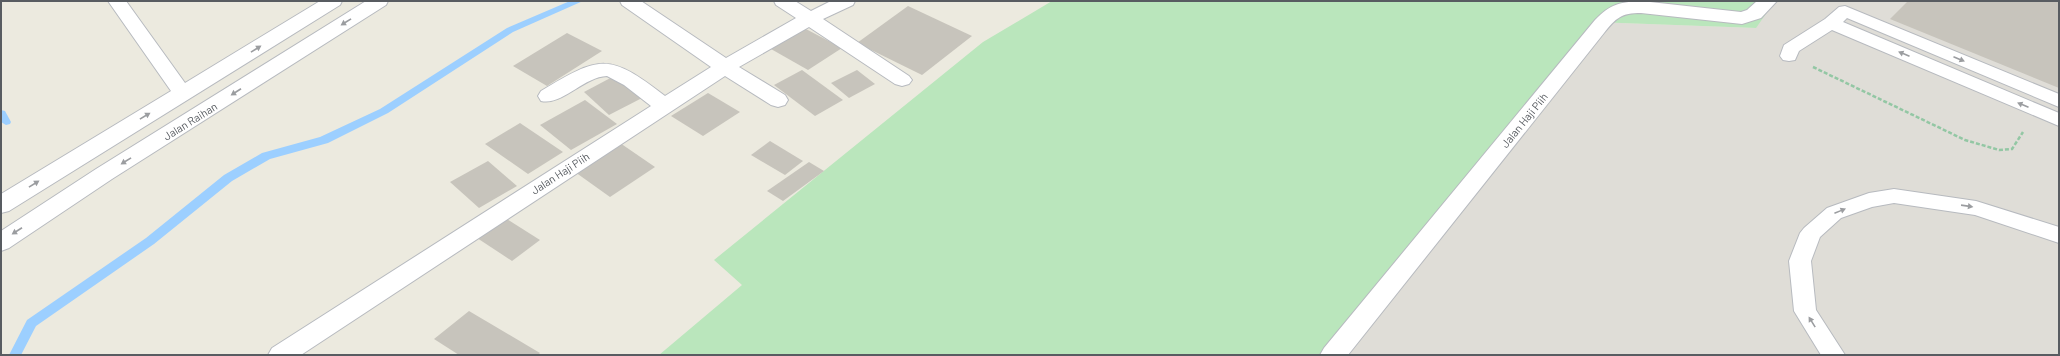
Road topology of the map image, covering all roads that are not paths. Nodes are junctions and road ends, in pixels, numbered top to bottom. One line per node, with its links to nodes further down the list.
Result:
1 (117, 1): 16 (street)
2 (333, 1): 11 (street)
3 (379, 1): 12 (street, Jalan Raihan, one-way to 12)
4 (629, 1): 14 (street)
5 (783, 1): 9 (street)
6 (846, 1): 9 (street, Jalan Haji Piih)
7 (1768, 1): 25 (street, Jalan Haji Piih)
8 (1851, 6): 10 (lane); 20 (lane, one-way to 20)
9 (809, 20): 14 (street, Jalan Haji Piih); 15 (street)
10 (1831, 23): 13 (lane); 20 (lane, one-way to 10)
11 (274, 38): 12 (street); 16 (street, one-way to 11)
12 (301, 50): 23 (street, Jalan Raihan, one-way to 23)
13 (1789, 56)
14 (725, 67): 18 (street); 19 (street, Jalan Haji Piih)
15 (902, 80)
16 (183, 94): 21 (street, one-way to 16)
17 (548, 96): 19 (street)
18 (778, 100)
19 (664, 106): 24 (street, Jalan Haji Piih)
20 (2054, 111)
21 (1, 205)
22 (2059, 235): 26 (lane, one-way to 22)
23 (1, 242)
24 (281, 355)
25 (1333, 355)
26 (1833, 355)

